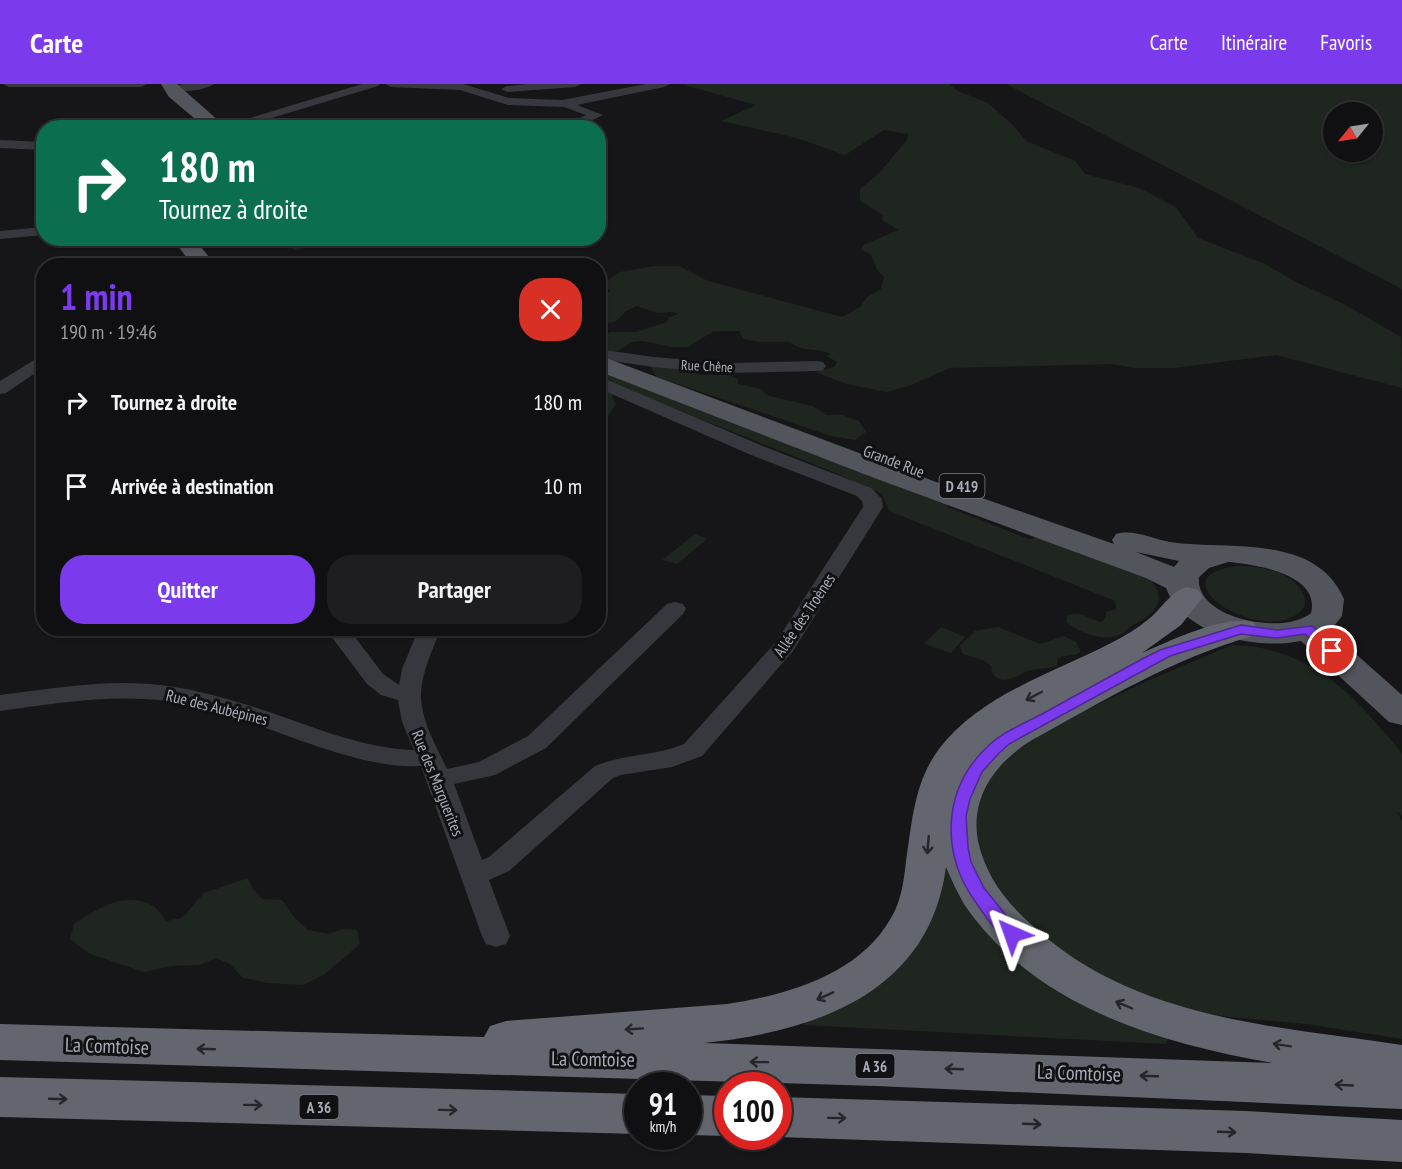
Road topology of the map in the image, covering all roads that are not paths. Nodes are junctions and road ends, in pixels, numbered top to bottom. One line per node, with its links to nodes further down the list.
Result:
1 (9, 84): 2 (street)
2 (141, 84)
3 (208, 84): 8 (street)
4 (374, 84): 12 (street)
5 (391, 84): 9 (street)
6 (575, 84): 9 (street)
7 (664, 84): 10 (street)
8 (170, 85): 11 (main road)
9 (470, 88): 10 (street)
10 (562, 104): 13 (street)
11 (209, 120)
12 (253, 120)
13 (584, 120)
14 (0, 144): 15 (street)
15 (36, 146)
16 (36, 232): 17 (street)
17 (0, 235)
18 (606, 355): 21 (street, Rue Chêne)
19 (36, 364): 23 (street)
20 (606, 365): 24 (main road, D 419)
21 (817, 366)
22 (606, 385): 36 (street, Allée des Troènes)
23 (0, 389)
24 (712, 402): 25 (main road, Grande Rue / D 419); 26 (main road, Grande Rue / D 419)
25 (1214, 555): 26 (main road); 29 (main road, Grande Rue)
26 (1184, 590): 28 (main road, Grande Rue); 39 (highway, one-way to 39)
27 (675, 609): 35 (street, Rue des Aubépines)
28 (1241, 629): 29 (main road, Grande Rue); 40 (highway, one-way to 28)
29 (1308, 629): 34 (main road)
30 (342, 636): 32 (street)
31 (427, 636): 32 (street, Rue des Marguerites)
32 (409, 695): 35 (street, Rue des Marguerites)
33 (0, 703): 35 (street, Rue des Aubépines)
34 (1402, 714)
35 (434, 768): 36 (street, Rue des Marguerites)
36 (474, 875): 37 (street, Rue des Marguerites)
37 (496, 936)
38 (0, 1042): 39 (highway, La Comtoise / A 36, one-way to 38)
39 (348, 1053): 41 (highway, La Comtoise / A 36, one-way to 39)
40 (1402, 1064)
41 (1402, 1089)
42 (0, 1097): 43 (highway, A 36, one-way to 43)
43 (624, 1114)
44 (792, 1117): 45 (highway, one-way to 45)
45 (1402, 1141)

